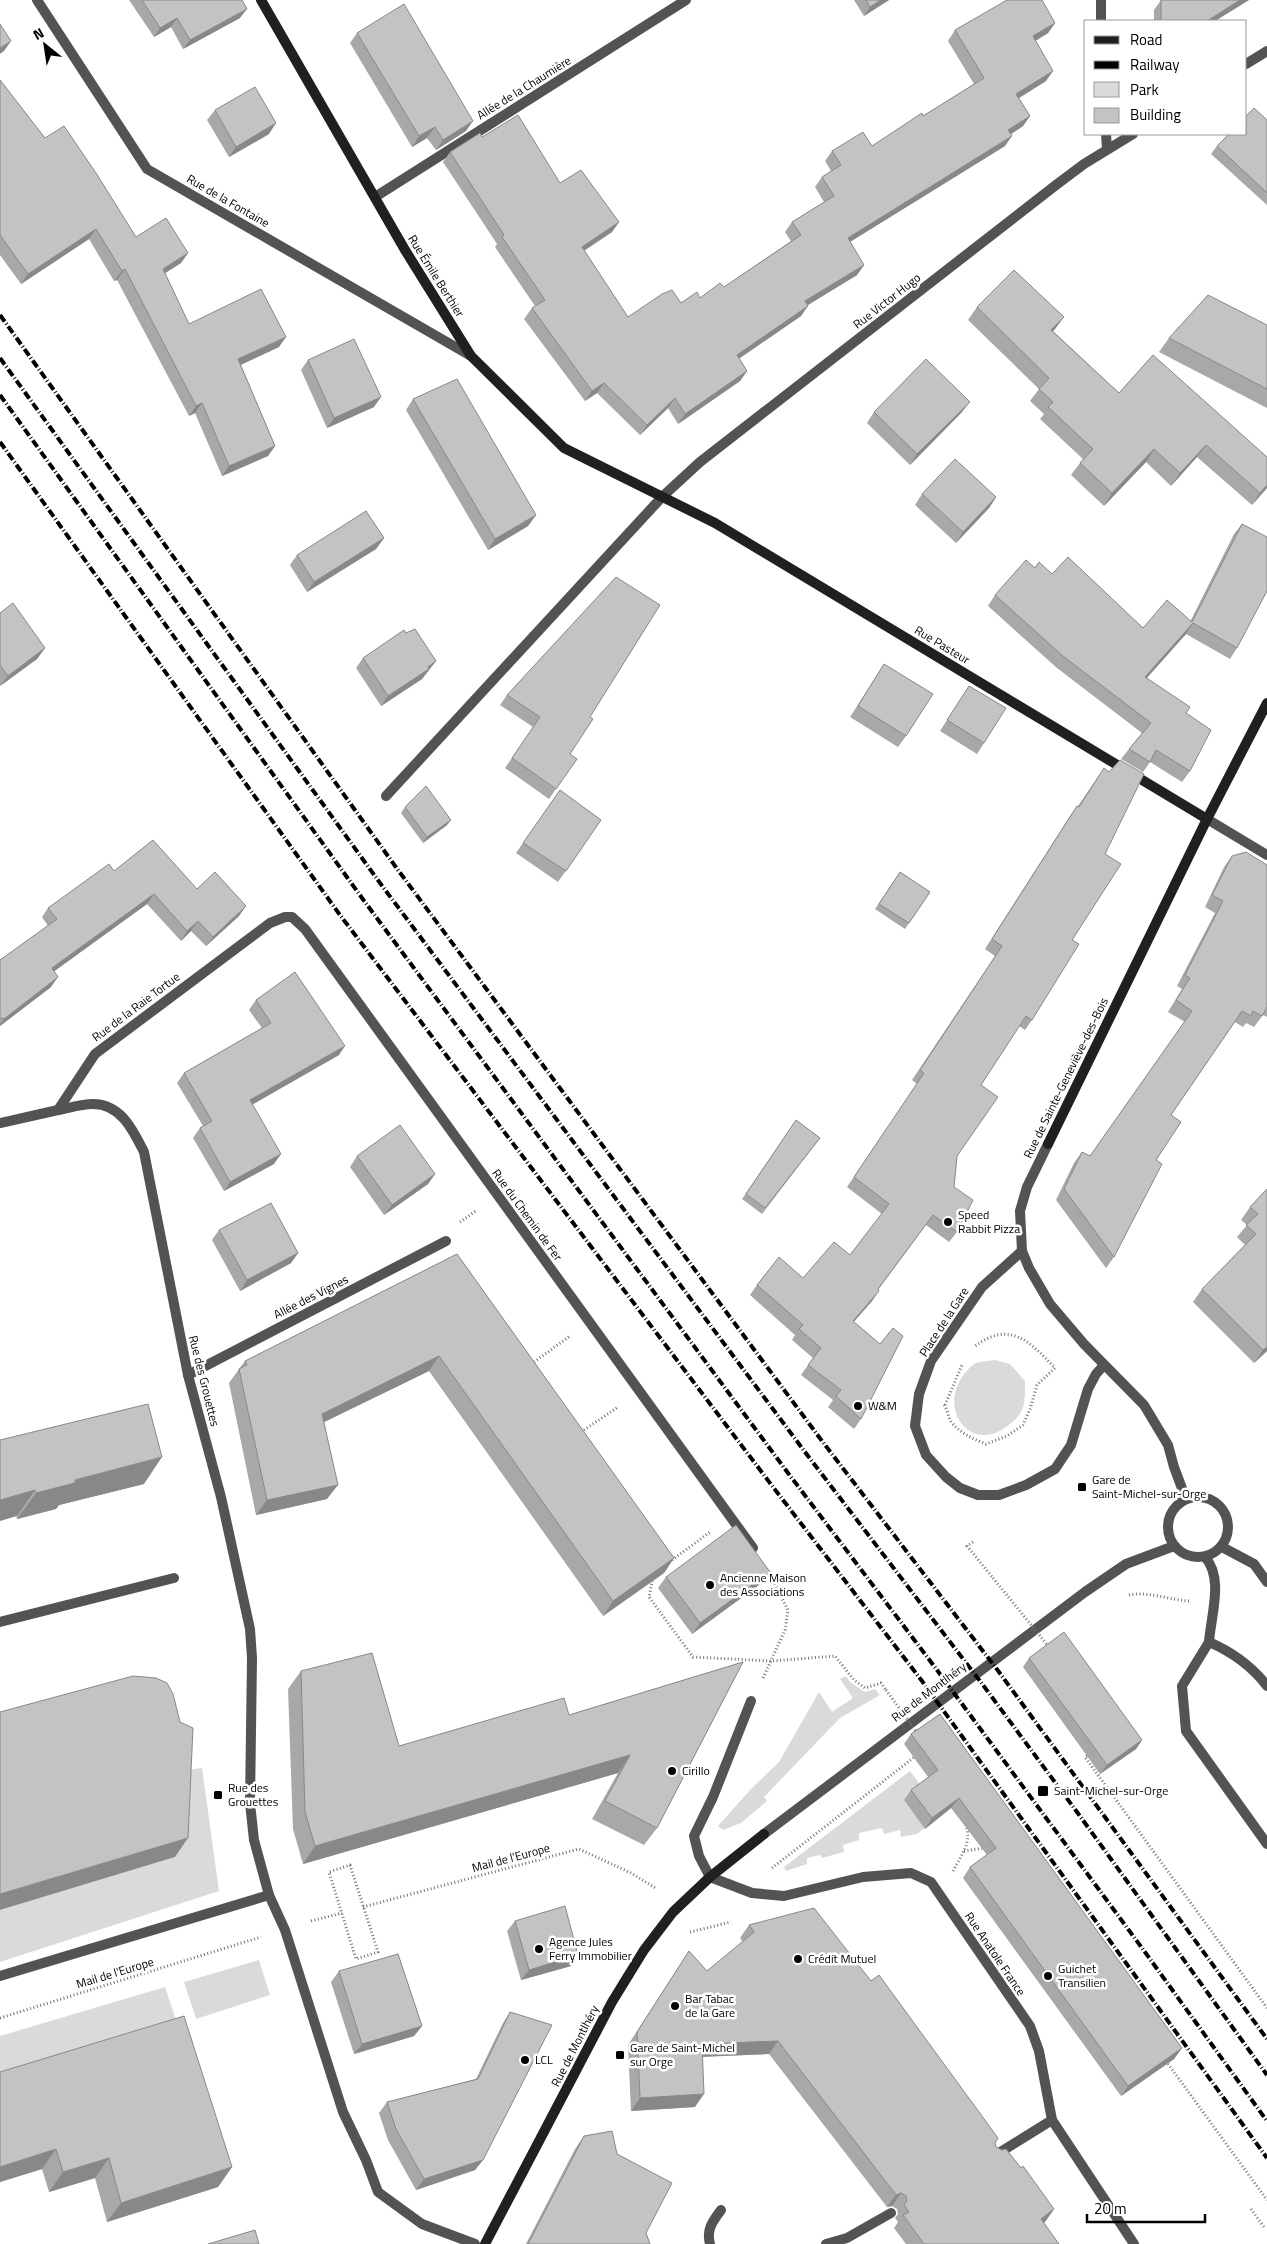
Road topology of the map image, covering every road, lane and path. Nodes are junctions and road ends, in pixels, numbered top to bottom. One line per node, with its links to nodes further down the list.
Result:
1 (37, 0): 12 (street, Rue de la Fontaine)
2 (261, 0): 11 (street, Rue Émile Berthier)
3 (686, 0): 11 (street, Allée de la Chaumière)
4 (1101, 0): 5 (street)
5 (1101, 20)
6 (1267, 51): 7 (street)
7 (1247, 63)
8 (1106, 135): 10 (street)
9 (1132, 135): 10 (street, Rue Victor Hugo)
10 (1107, 149): 13 (street, Rue Victor Hugo)
11 (375, 197): 12 (street, Rue Émile Berthier)
12 (471, 356): 13 (street, Rue Émile Berthier)
13 (662, 497): 15 (street, Rue Victor Hugo); 16 (street, Rue Pasteur)
14 (1267, 703): 16 (street, Rue de Sainte-Geneviève-des-Bois)
15 (386, 796)
16 (1207, 818): 17 (street); 23 (street, Rue de Sainte-Geneviève-des-Bois)
17 (1267, 856)
18 (270, 923): 19 (street, Rue de la Raie Tortue); 21 (street, Rue du Chemin de Fer)
19 (58, 1110): 20 (street); 29 (street, Rue des Grouettes)
20 (0, 1123)
21 (498, 1196): 22 (path); 24 (street, Rue du Chemin de Fer)
22 (446, 1240): 29 (street, Allée des Vignes)
23 (1022, 1251): 28 (street, Rue de Sainte-Geneviève-des-Bois); 31 (street, Place de la Gare)
24 (589, 1322): 27 (path); 30 (street, Rue du Chemin de Fer)
25 (971, 1352): 32 (path)
26 (967, 1358): 32 (path)
27 (534, 1362)
28 (1104, 1365): 31 (street, Place de la Gare); 34 (street, Rue de Sainte-Geneviève-des-Bois)
29 (188, 1375): 64 (street, Rue des Grouettes)
30 (640, 1392): 33 (path); 35 (street, Rue du Chemin de Fer)
31 (919, 1394): 32 (path)
32 (945, 1406)
33 (584, 1430)
34 (1186, 1499): 37 (street); 38 (street)
35 (731, 1517): 39 (street, Rue du Chemin de Fer); 41 (path)
36 (973, 1542): 49 (path, bridge)
37 (1174, 1546): 40 (street); 62 (street, Rue de Montlhéry)
38 (1222, 1547): 40 (street); 44 (street)
39 (753, 1548): 50 (path)
40 (1206, 1557): 46 (street)
41 (666, 1565)
42 (654, 1575): 50 (path)
43 (174, 1578): 47 (street)
44 (1267, 1582)
45 (1126, 1596): 46 (path)
46 (1213, 1603): 48 (street)
47 (0, 1622)
48 (1208, 1642): 51 (street); 58 (street)
49 (1054, 1654)
50 (772, 1662): 52 (path); 53 (path, bridge)
51 (1267, 1686)
52 (752, 1701): 62 (street)
53 (920, 1737)
54 (1091, 1752): 72 (path)
55 (919, 1754): 60 (path)
56 (966, 1826): 59 (path)
57 (990, 1844): 59 (path)
58 (1267, 1844)
59 (964, 1851): 61 (path)
60 (768, 1871)
61 (953, 1872)
62 (710, 1877): 75 (street, Rue Anatole France); 85 (street, Rue de Montlhéry)
63 (656, 1889): 65 (path, Mail de l'Europe)
64 (270, 1895): 71 (street); 84 (street, Rue des Grouettes)
65 (363, 1907): 66 (path); 66 (path)
66 (342, 1913): 67 (path)
67 (311, 1922)
68 (731, 1922): 69 (path)
69 (687, 1933)
70 (264, 1936): 73 (path, Mail de l'Europe)
71 (0, 1976)
72 (1267, 2008)
73 (0, 2018)
74 (1162, 2055): 77 (path)
75 (1052, 2120): 76 (street); 88 (street, Rue Anatole France)
76 (994, 2156)
77 (1267, 2200)
78 (1251, 2209): 81 (path)
79 (721, 2210): 86 (street)
80 (891, 2213): 87 (street)
81 (1256, 2216): 82 (path); 83 (path)
82 (1267, 2221)
83 (1264, 2227)
84 (474, 2244)
85 (485, 2244)
86 (710, 2244)
87 (826, 2244)
88 (1134, 2244)

